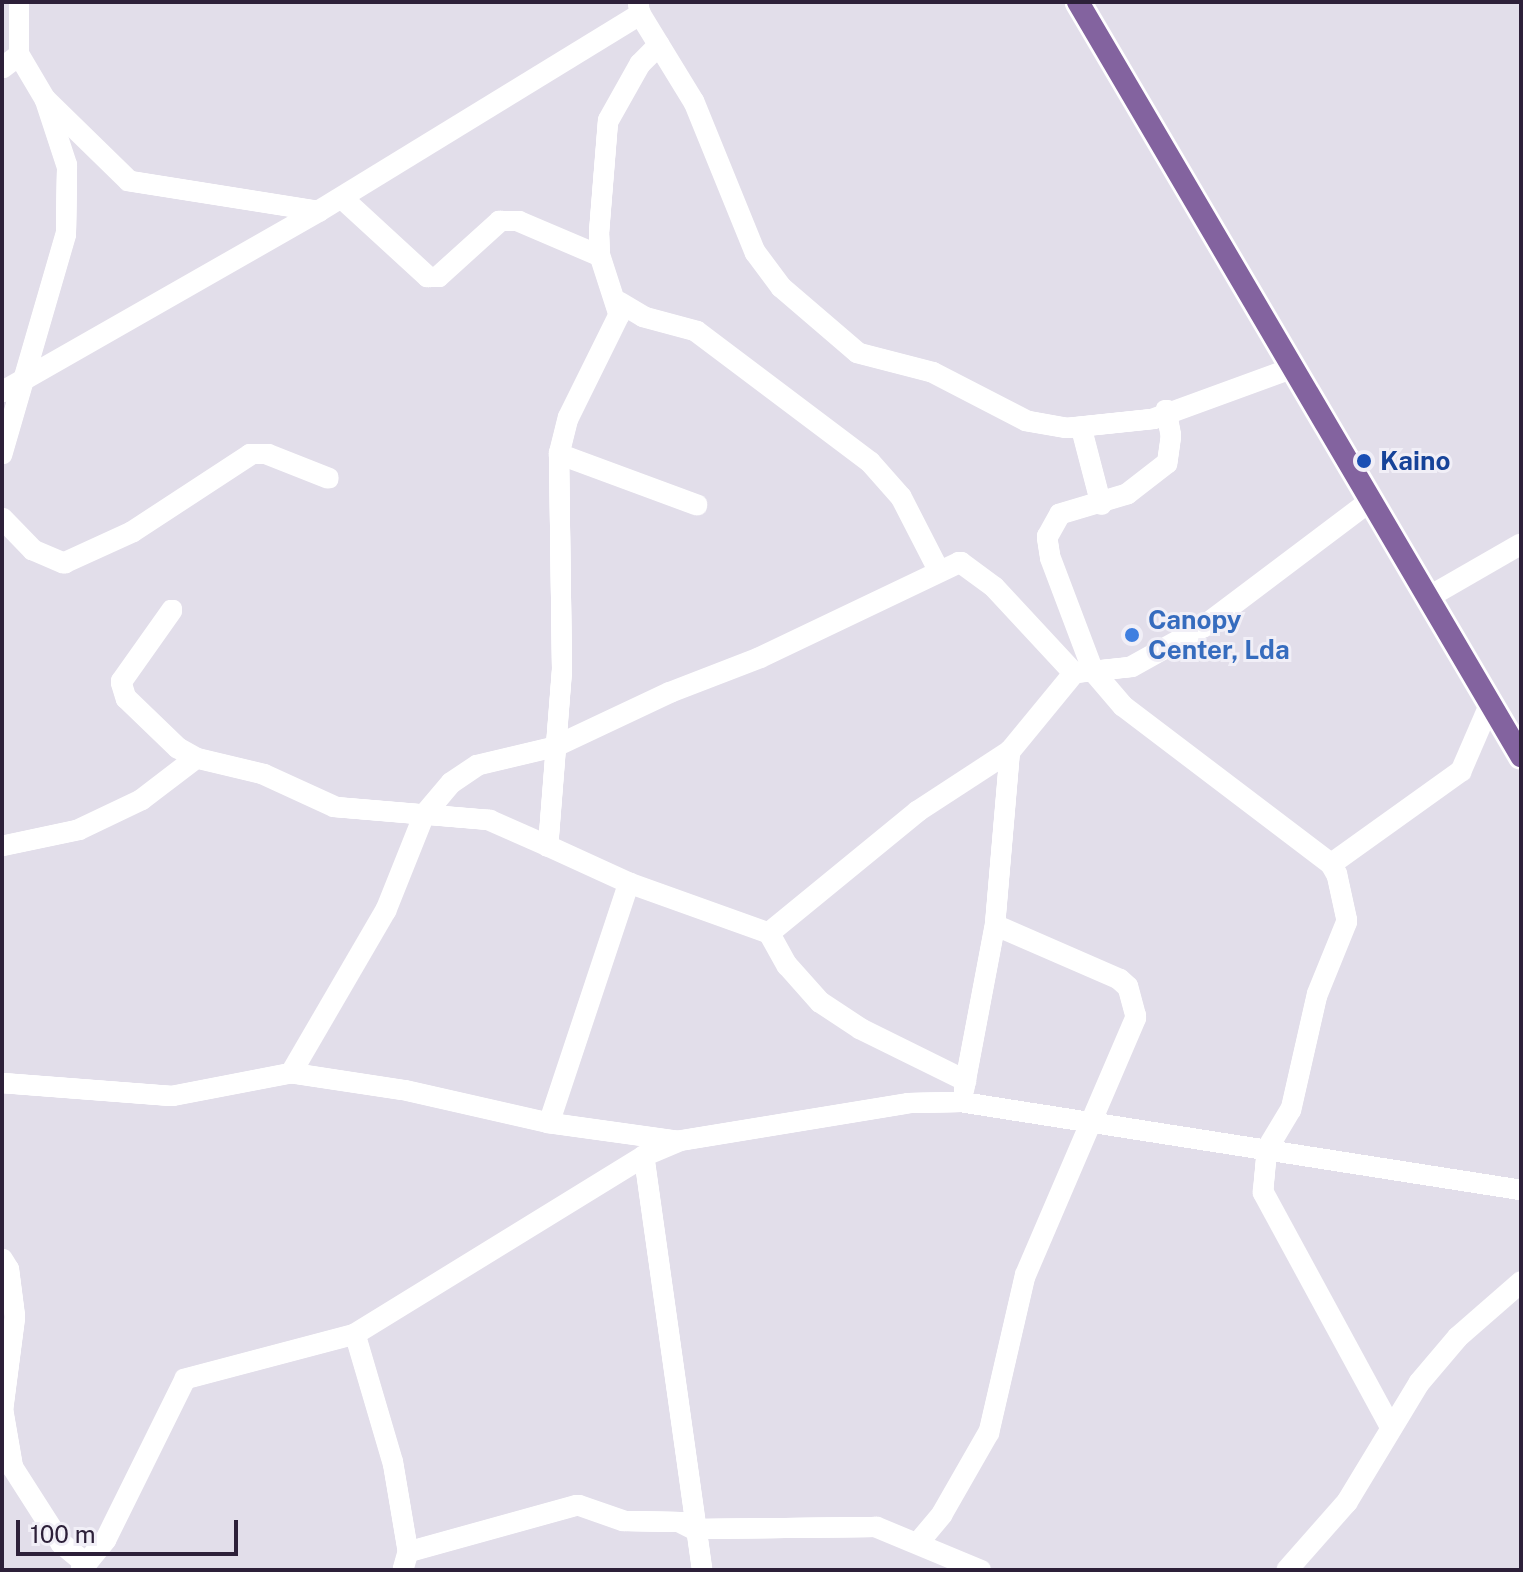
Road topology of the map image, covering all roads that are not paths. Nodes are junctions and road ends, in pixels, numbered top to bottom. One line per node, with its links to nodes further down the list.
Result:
1 (19, 2): 5 (street)
2 (1078, 2): 12 (main road)
3 (639, 8): 4 (street); 8 (street)
4 (659, 45): 10 (street); 16 (street)
5 (19, 55): 6 (street); 7 (street)
6 (2, 68)
7 (45, 99): 9 (street); 13 (street)
8 (342, 198): 9 (street); 10 (street)
9 (319, 211): 13 (street)
10 (600, 256): 11 (street)
11 (619, 302): 18 (street); 25 (street)
12 (1292, 368): 15 (street); 20 (main road)
13 (26, 377): 14 (street); 17 (street)
14 (2, 392)
15 (1166, 410): 16 (street); 21 (street)
16 (1081, 427): 21 (street)
17 (2, 454)
18 (559, 454): 22 (street); 31 (street)
19 (328, 478): 23 (street)
20 (1370, 501): 26 (main road); 28 (street)
21 (1101, 504): 28 (street)
22 (697, 505)
23 (2, 518)
24 (1521, 544): 26 (street)
25 (938, 569): 29 (street); 31 (street)
26 (1427, 598): 30 (main road)
27 (172, 610): 34 (street)
28 (1093, 671): 29 (street); 38 (street)
29 (1074, 673): 32 (street)
30 (1490, 704): 33 (main road); 38 (street)
31 (554, 747): 35 (street); 37 (street)
32 (1010, 751): 40 (street); 41 (street)
33 (1521, 756)
34 (196, 758): 35 (street); 36 (street)
35 (424, 815): 37 (street); 42 (street)
36 (2, 846)
37 (548, 846): 39 (street)
38 (1331, 864): 49 (street)
39 (629, 883): 41 (street); 46 (street)
40 (995, 925): 43 (street); 47 (street)
41 (769, 933): 43 (street)
42 (291, 1073): 44 (street); 46 (street)
43 (966, 1081): 45 (street)
44 (2, 1083)
45 (961, 1102): 47 (street); 48 (street)
46 (549, 1123): 48 (street)
47 (1091, 1124): 49 (street); 57 (street)
48 (678, 1141): 50 (street)
49 (1267, 1149): 51 (street); 55 (street)
50 (644, 1156): 54 (street); 56 (street)
51 (1521, 1190)
52 (2, 1259): 59 (street)
53 (1521, 1282): 55 (street)
54 (355, 1334): 58 (street); 59 (street)
55 (1391, 1428): 63 (street)
56 (694, 1529): 57 (street); 58 (street); 61 (street)
57 (918, 1543): 62 (street)
58 (408, 1552): 60 (street)
59 (83, 1567)
60 (403, 1570)
61 (702, 1570)
62 (980, 1570)
63 (1287, 1570)

